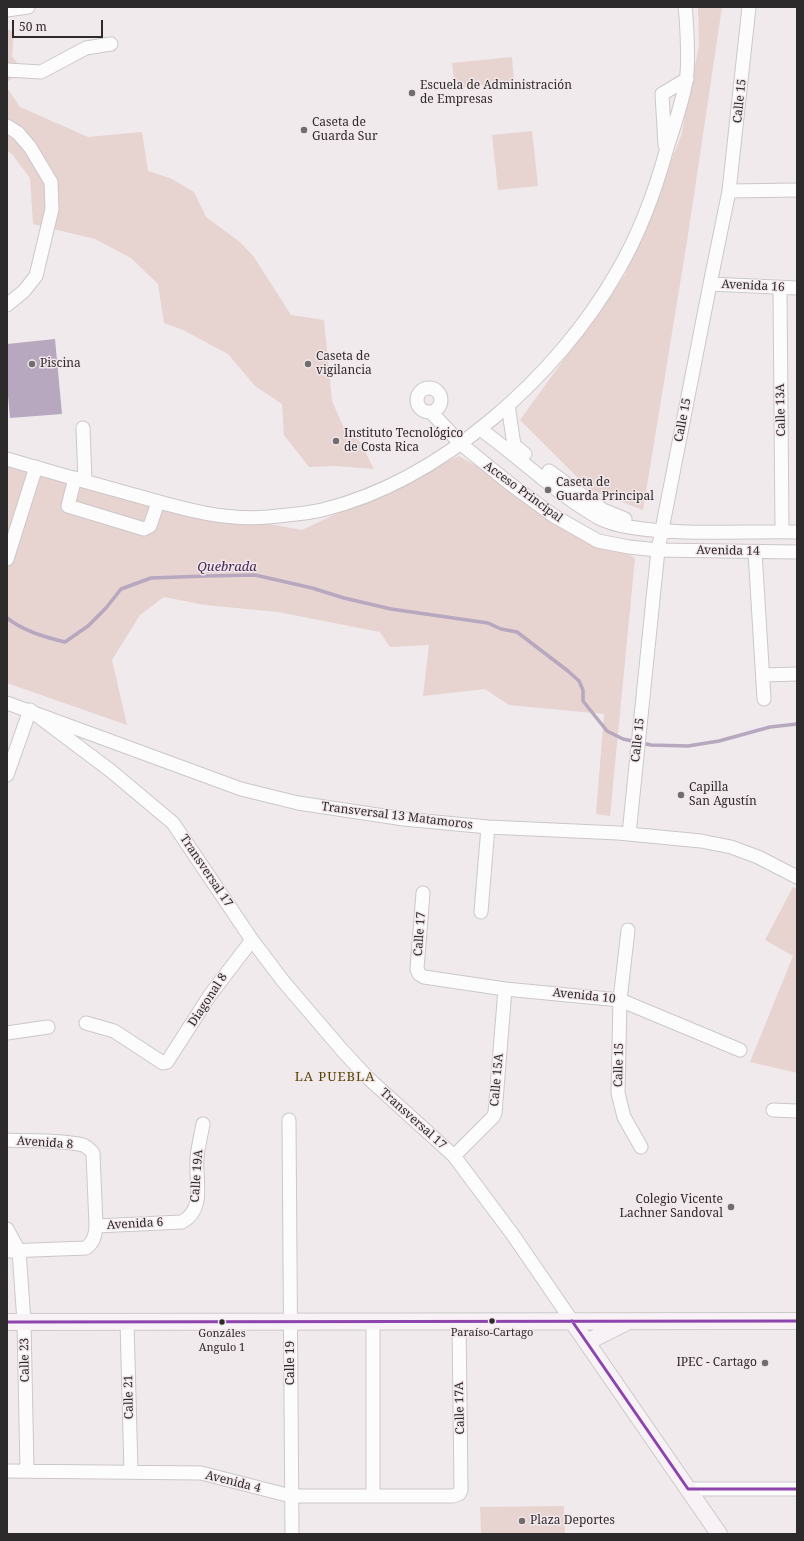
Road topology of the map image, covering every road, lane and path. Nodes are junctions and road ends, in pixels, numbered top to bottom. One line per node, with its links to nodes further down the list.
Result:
1 (28, 7): 4 (street)
2 (685, 7): 7 (street)
3 (749, 7): 11 (street, Calle 15)
4 (7, 10)
5 (111, 44): 6 (street)
6 (7, 70)
7 (687, 79): 9 (street); 9 (street)
8 (7, 126): 15 (street)
9 (666, 154): 16 (street)
10 (797, 190): 11 (street)
11 (729, 191): 12 (street, Calle 15)
12 (710, 284): 13 (street, Avenida 16); 26 (street, Calle 15)
13 (780, 288): 14 (street, Avenida 16); 27 (street, Calle 13A)
14 (797, 288)
15 (7, 305)
16 (508, 405): 19 (street); 25 (street, Acceso Principal)
17 (430, 412): 20 (street, Acceso Principal)
18 (83, 428): 23 (street)
19 (480, 429): 20 (street); 25 (street, Acceso Principal)
20 (461, 444): 24 (street); 29 (street, Acceso Principal)
21 (7, 459): 22 (street)
22 (36, 467): 23 (street); 32 (street)
23 (80, 480): 24 (street); 24 (street)
24 (158, 502)
25 (647, 529): 26 (street, Acceso Principal)
26 (661, 532): 27 (street, Avenida 14); 29 (street, Calle 15)
27 (782, 532): 28 (street, Avenida 14)
28 (797, 532)
29 (658, 550): 30 (street, Avenida 14); 40 (street, Calle 15)
30 (755, 552): 31 (street, Avenida 14); 34 (street)
31 (797, 552)
32 (7, 559)
33 (797, 674): 34 (street)
34 (763, 675): 35 (street)
35 (764, 699)
36 (7, 703): 37 (street, Transversal 13 Matamoros)
37 (30, 710): 38 (street); 39 (street, Transversal 13 Matamoros); 45 (street, Transversal 17)
38 (7, 775)
39 (488, 827): 40 (street, Transversal 13 Matamoros); 43 (street)
40 (629, 834): 41 (street, Transversal 13 Matamoros)
41 (797, 877)
42 (423, 893): 46 (street, Calle 17)
43 (481, 912)
44 (628, 930): 48 (street, Calle 15)
45 (252, 940): 49 (street, Diagonal 8); 59 (street, Transversal 17)
46 (419, 974): 47 (street, Avenida 10)
47 (505, 989): 48 (street, Avenida 10); 59 (street, Calle 15A)
48 (620, 1000): 52 (street, Avenida 10); 58 (street, Calle 15)
49 (86, 1023)
50 (48, 1027): 51 (street)
51 (7, 1033)
52 (740, 1050)
53 (773, 1110): 54 (street)
54 (797, 1111)
55 (289, 1120): 64 (street, Calle 19)
56 (203, 1124): 60 (street, Calle 19A)
57 (7, 1140): 61 (street, Avenida 8)
58 (641, 1147)
59 (454, 1156): 67 (street, Transversal 17)
60 (182, 1222): 61 (street, Avenida 6)
61 (96, 1226): 63 (street, Avenida 6)
62 (7, 1229): 63 (street, Calle 23)
63 (13, 1251): 71 (street, Calle 23)
64 (291, 1321): 65 (main road); 72 (main road); 80 (street, Calle 19)
65 (373, 1321): 66 (main road); 81 (street)
66 (459, 1321): 67 (main road); 79 (street, Calle 17A)
67 (572, 1321): 68 (main road); 73 (main road, Transversal 17)
68 (628, 1321): 69 (main road); 73 (main road)
69 (797, 1321)
70 (7, 1322): 71 (main road)
71 (24, 1322): 72 (main road); 75 (street, Calle 23)
72 (127, 1322): 76 (street, Calle 21)
73 (586, 1342): 77 (main road, Transversal 17)
74 (7, 1471): 75 (street, Avenida 4)
75 (27, 1471): 76 (street, Avenida 4)
76 (131, 1472): 80 (street, Avenida 4)
77 (688, 1489): 78 (street); 83 (main road, Transversal 17)
78 (797, 1489)
79 (458, 1494): 81 (street, Avenida 4)
80 (291, 1496): 81 (street, Avenida 4); 82 (street, Calle 19)
81 (374, 1496)
82 (292, 1534)
83 (718, 1534)

